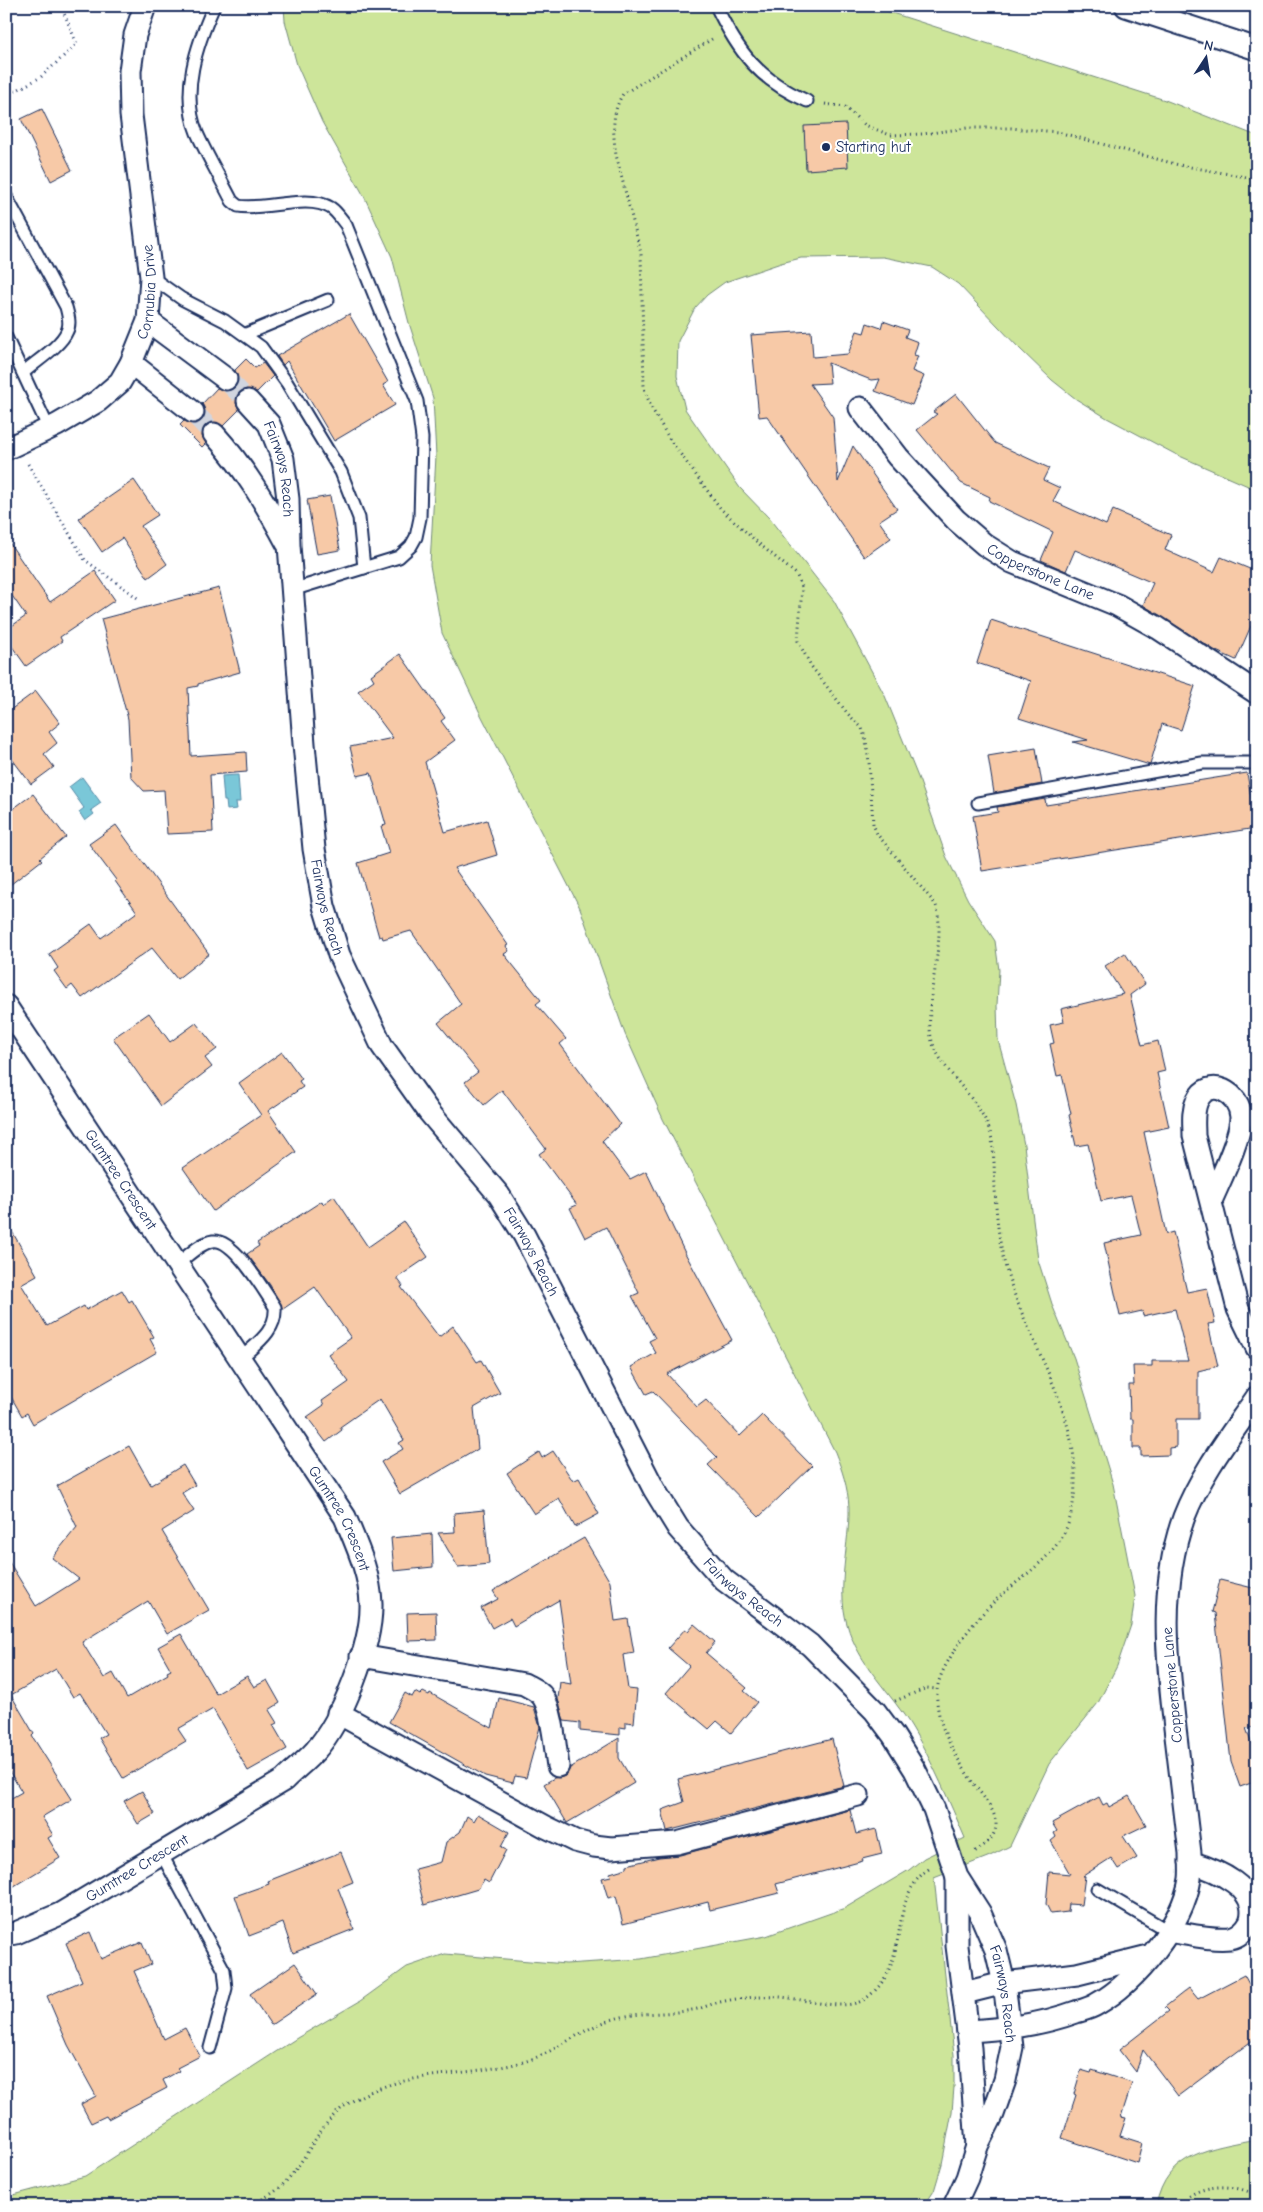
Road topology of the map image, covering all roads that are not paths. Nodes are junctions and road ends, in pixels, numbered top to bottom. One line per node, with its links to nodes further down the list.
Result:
1 (145, 6): 8 (street, Cornubia Drive)
2 (214, 6): 23 (lane)
3 (716, 6): 6 (lane)
4 (1126, 6): 5 (street)
5 (1257, 49)
6 (806, 101)
7 (6, 196): 14 (lane)
8 (150, 277): 10 (street, Cornubia Drive); 11 (lane)
9 (328, 300): 11 (lane)
10 (148, 321): 13 (street, Cornubia Drive); 15 (street)
11 (246, 334): 23 (lane)
12 (6, 337): 14 (lane)
13 (131, 363): 18 (street); 19 (street, Cornubia Drive)
14 (23, 373): 19 (lane)
15 (226, 379)
16 (248, 401): 22 (street, Fairways Reach)
17 (860, 408): 25 (street, Copperstone Lane)
18 (193, 412)
19 (49, 429): 21 (street, Cornubia Drive)
20 (214, 434): 22 (street, Fairways Reach)
21 (11, 447)
22 (289, 545): 24 (street, Fairways Reach)
23 (364, 568): 24 (lane)
24 (292, 590): 40 (street, Fairways Reach)
25 (1257, 693)
26 (1257, 763): 27 (lane)
27 (978, 803)
28 (6, 1006): 30 (street, Gumtree Crescent)
29 (1211, 1201): 31 (street)
30 (177, 1264): 32 (street, Gumtree Crescent); 32 (lane)
31 (1257, 1348)
32 (240, 1358): 34 (street, Gumtree Crescent)
33 (1257, 1397): 39 (street, Copperstone Lane)
34 (361, 1656): 35 (street, Gumtree Crescent); 36 (street)
35 (338, 1713): 37 (street); 38 (street, Gumtree Crescent)
36 (558, 1766)
37 (858, 1795)
38 (161, 1853): 43 (street, Gumtree Crescent); 49 (lane)
39 (1190, 1862): 42 (street, Copperstone Lane); 42 (street)
40 (954, 1868): 45 (street, Fairways Reach); 46 (street, Fairways Reach)
41 (1096, 1889): 42 (lane)
42 (1168, 1931): 44 (street, Copperstone Lane)
43 (6, 1936)
44 (1151, 1956): 45 (street); 47 (street, Copperstone Lane)
45 (1004, 1982): 46 (street); 47 (street, Fairways Reach)
46 (964, 1992): 48 (street, Fairways Reach)
47 (1010, 2029): 48 (street, Copperstone Lane); 50 (street, Fairways Reach)
48 (968, 2031): 50 (street, Fairways Reach)
49 (210, 2048)
50 (977, 2146): 51 (street, Fairways Reach)
51 (954, 2206)

